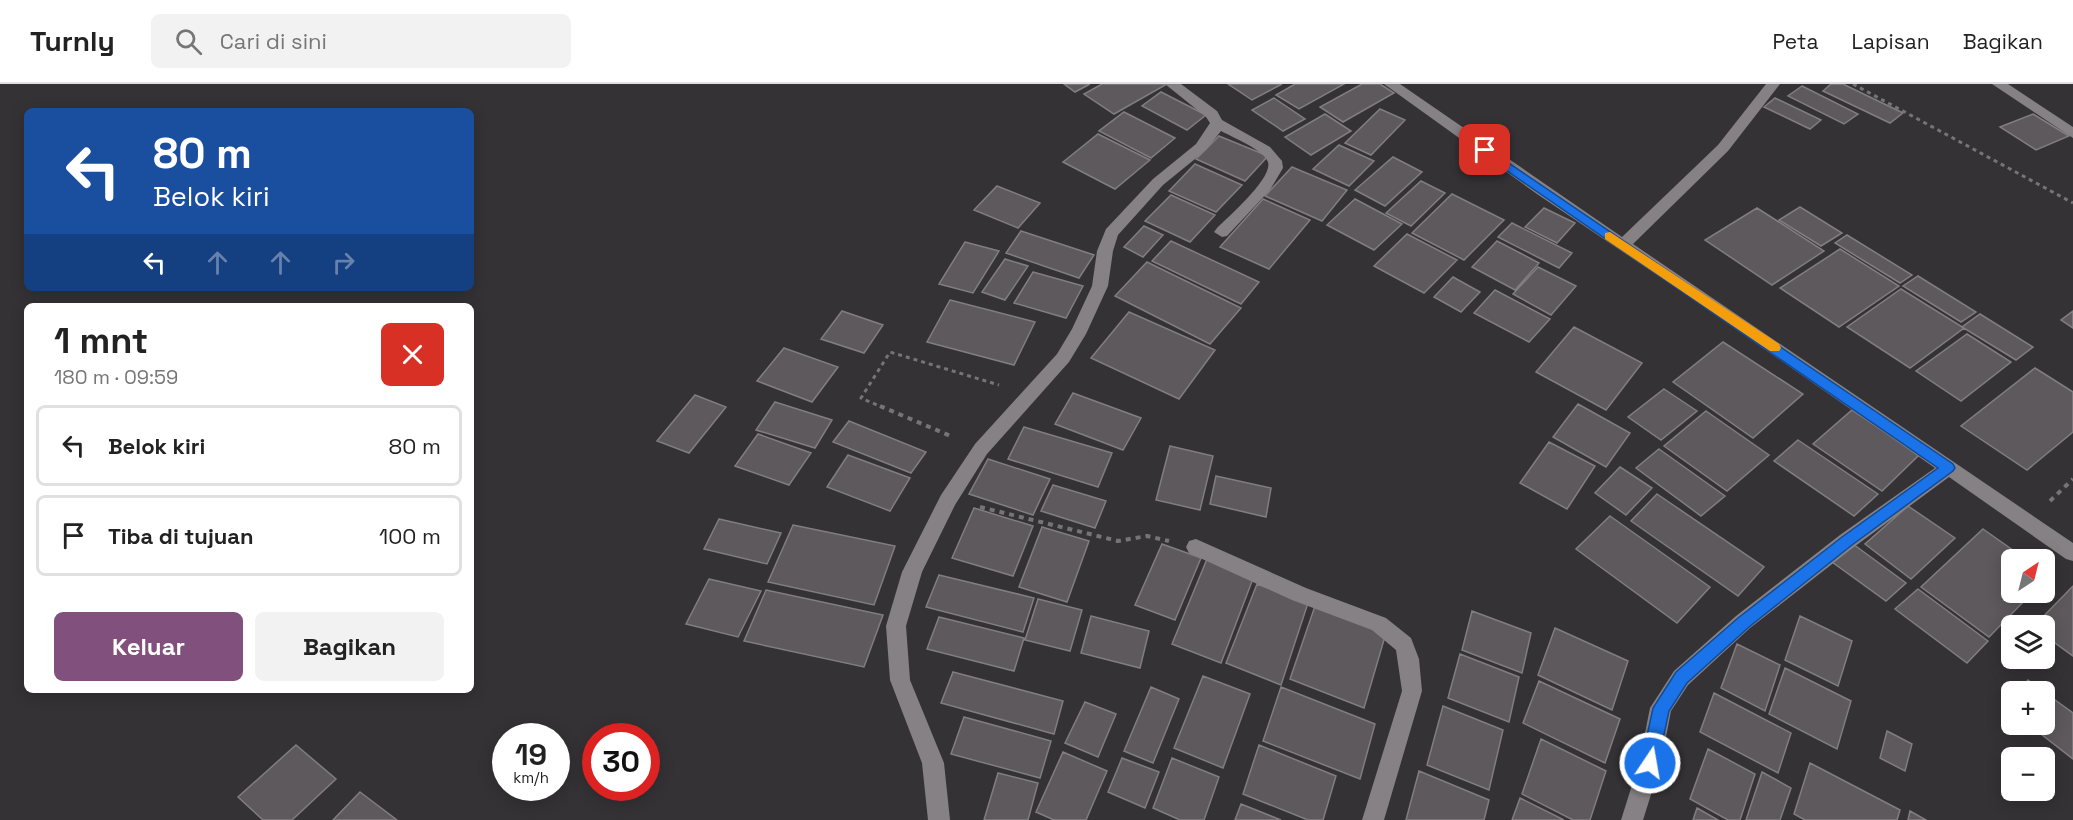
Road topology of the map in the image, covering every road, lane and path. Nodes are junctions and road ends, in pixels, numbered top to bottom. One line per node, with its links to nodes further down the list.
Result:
1 (1172, 84): 6 (street)
2 (1391, 84): 10 (street)
3 (1773, 84): 10 (street)
4 (1853, 84): 8 (path)
5 (1999, 84): 7 (street)
6 (1217, 123): 9 (street); 11 (street)
7 (2073, 134)
8 (2073, 203)
9 (1222, 232)
10 (1623, 245): 13 (street)
11 (1030, 394): 12 (street); 12 (path)
12 (981, 449): 14 (street)
13 (1948, 468): 16 (street); 19 (street)
14 (948, 500): 15 (path); 17 (street)
15 (1196, 547): 18 (street)
16 (2073, 553)
17 (939, 820)
18 (1373, 820)
19 (1632, 820)

